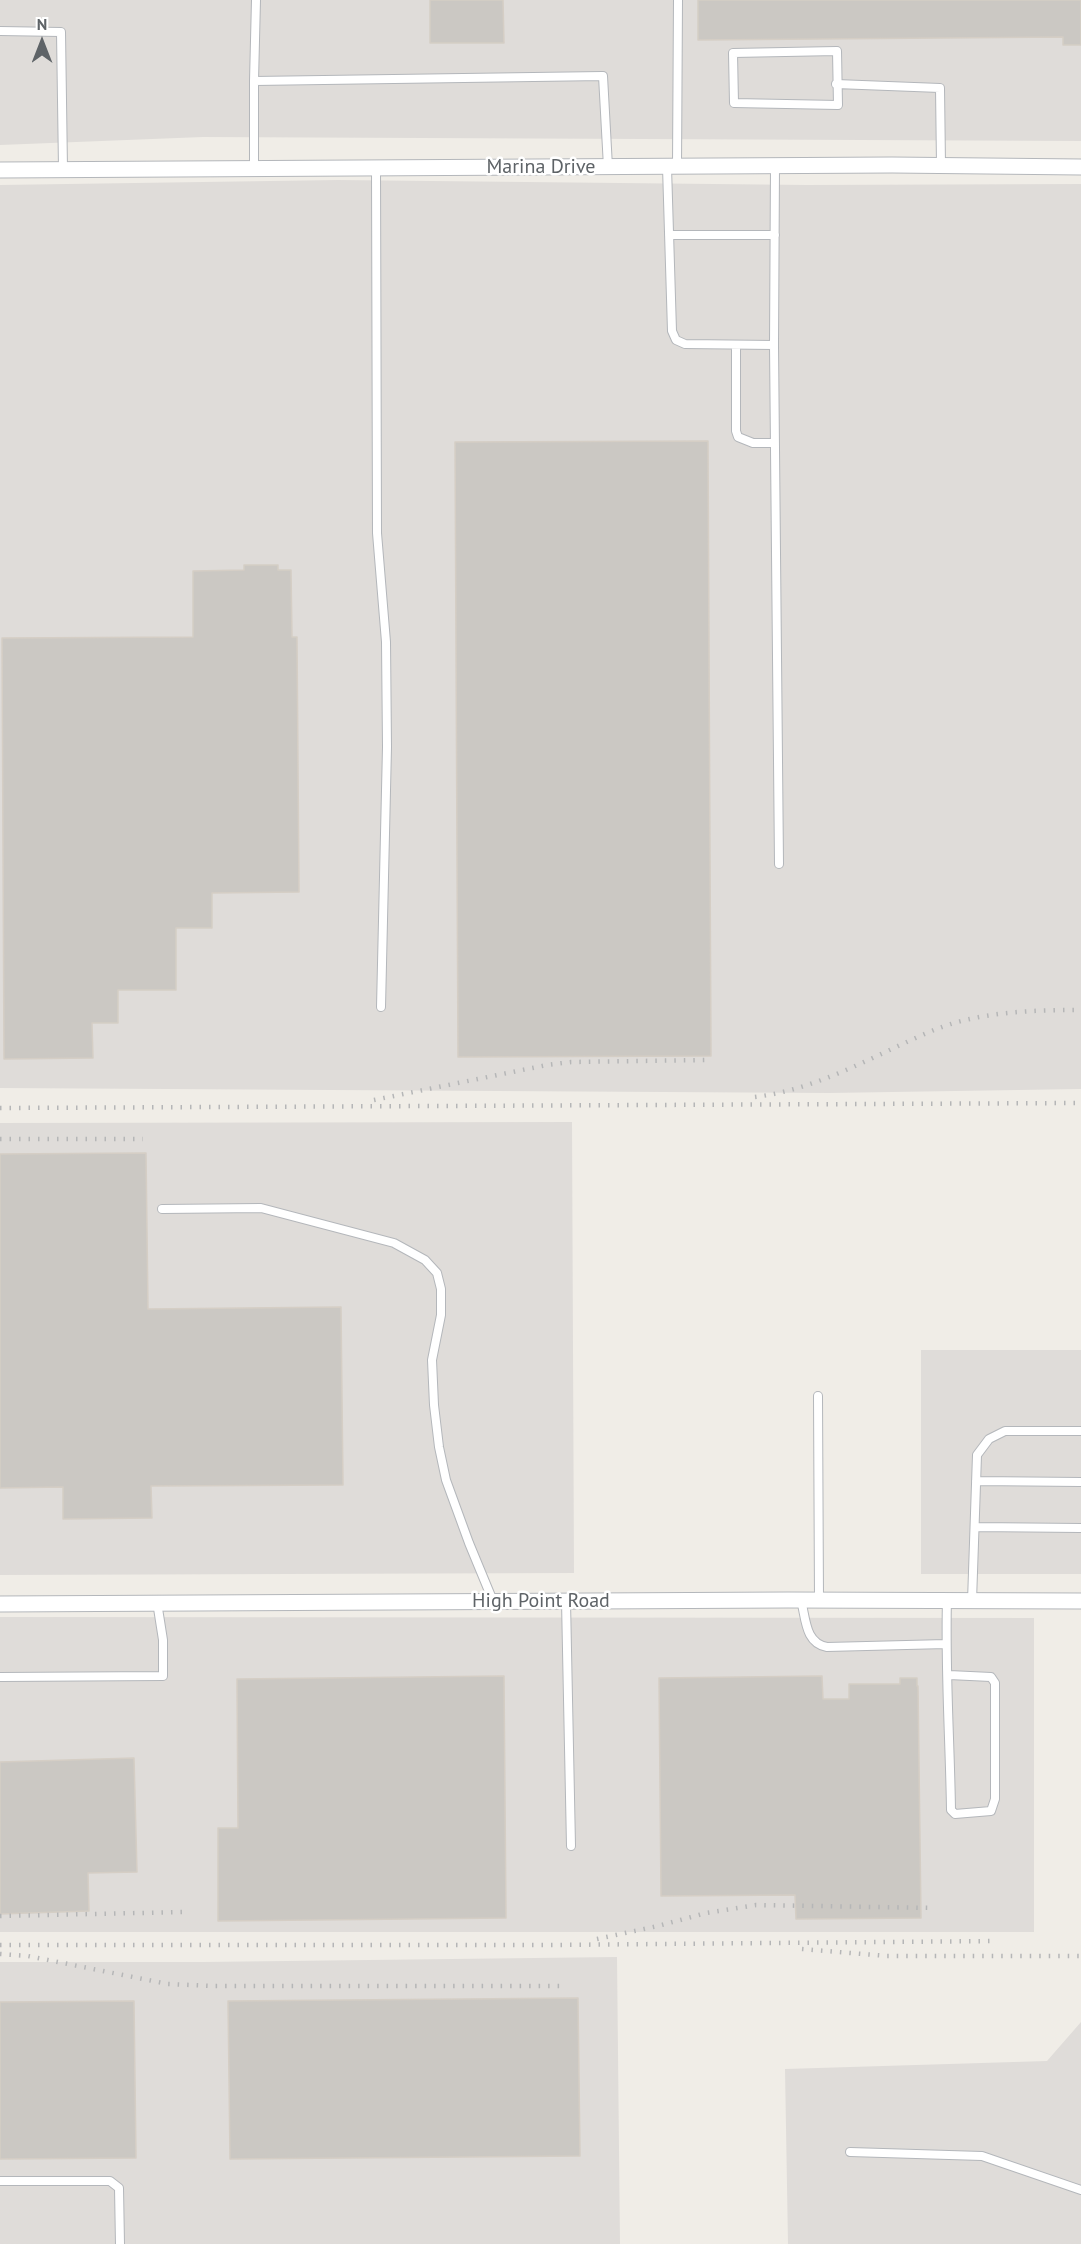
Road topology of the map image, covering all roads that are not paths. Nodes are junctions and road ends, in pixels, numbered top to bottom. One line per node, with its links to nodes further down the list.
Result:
1 (256, 0): 4 (lane)
2 (678, 0): 11 (lane)
3 (0, 32): 13 (lane)
4 (254, 81): 8 (lane); 10 (lane)
5 (836, 84): 5 (lane); 6 (lane)
6 (941, 165): 7 (street, Marina Drive); 12 (street, Marina Drive)
7 (775, 166): 11 (street, Marina Drive); 16 (lane)
8 (254, 167): 9 (street, Marina Drive); 13 (street, Marina Drive)
9 (376, 167): 10 (street, Marina Drive); 21 (lane)
10 (608, 167): 11 (street, Marina Drive)
11 (672, 167): 15 (lane)
12 (1081, 167)
13 (63, 169): 14 (street, Marina Drive)
14 (0, 170)
15 (669, 235): 16 (lane); 17 (lane)
16 (775, 235): 18 (lane)
17 (736, 345): 18 (lane); 19 (lane)
18 (774, 345): 19 (lane)
19 (775, 444): 20 (lane)
20 (779, 864)
21 (381, 1007)
22 (162, 1209): 32 (lane)
23 (818, 1396): 30 (lane)
24 (1081, 1431): 25 (lane)
25 (976, 1481): 26 (lane); 27 (lane)
26 (1081, 1482)
27 (975, 1527): 28 (lane); 34 (lane)
28 (1081, 1528)
29 (801, 1600): 30 (street, High Point Road); 33 (street, High Point Road); 38 (lane)
30 (819, 1600): 31 (street, High Point Road)
31 (947, 1600): 34 (street, High Point Road); 38 (lane)
32 (493, 1601): 33 (street, High Point Road); 36 (street, High Point Road)
33 (566, 1601): 41 (lane)
34 (972, 1601): 35 (street, High Point Road)
35 (1081, 1601)
36 (157, 1602): 37 (street, High Point Road); 40 (lane)
37 (0, 1604)
38 (946, 1644): 39 (lane)
39 (949, 1675): 39 (lane)
40 (0, 1677)
41 (571, 1846)
42 (850, 2152): 44 (lane)
43 (0, 2181): 45 (lane)
44 (1081, 2190)
45 (120, 2244)

